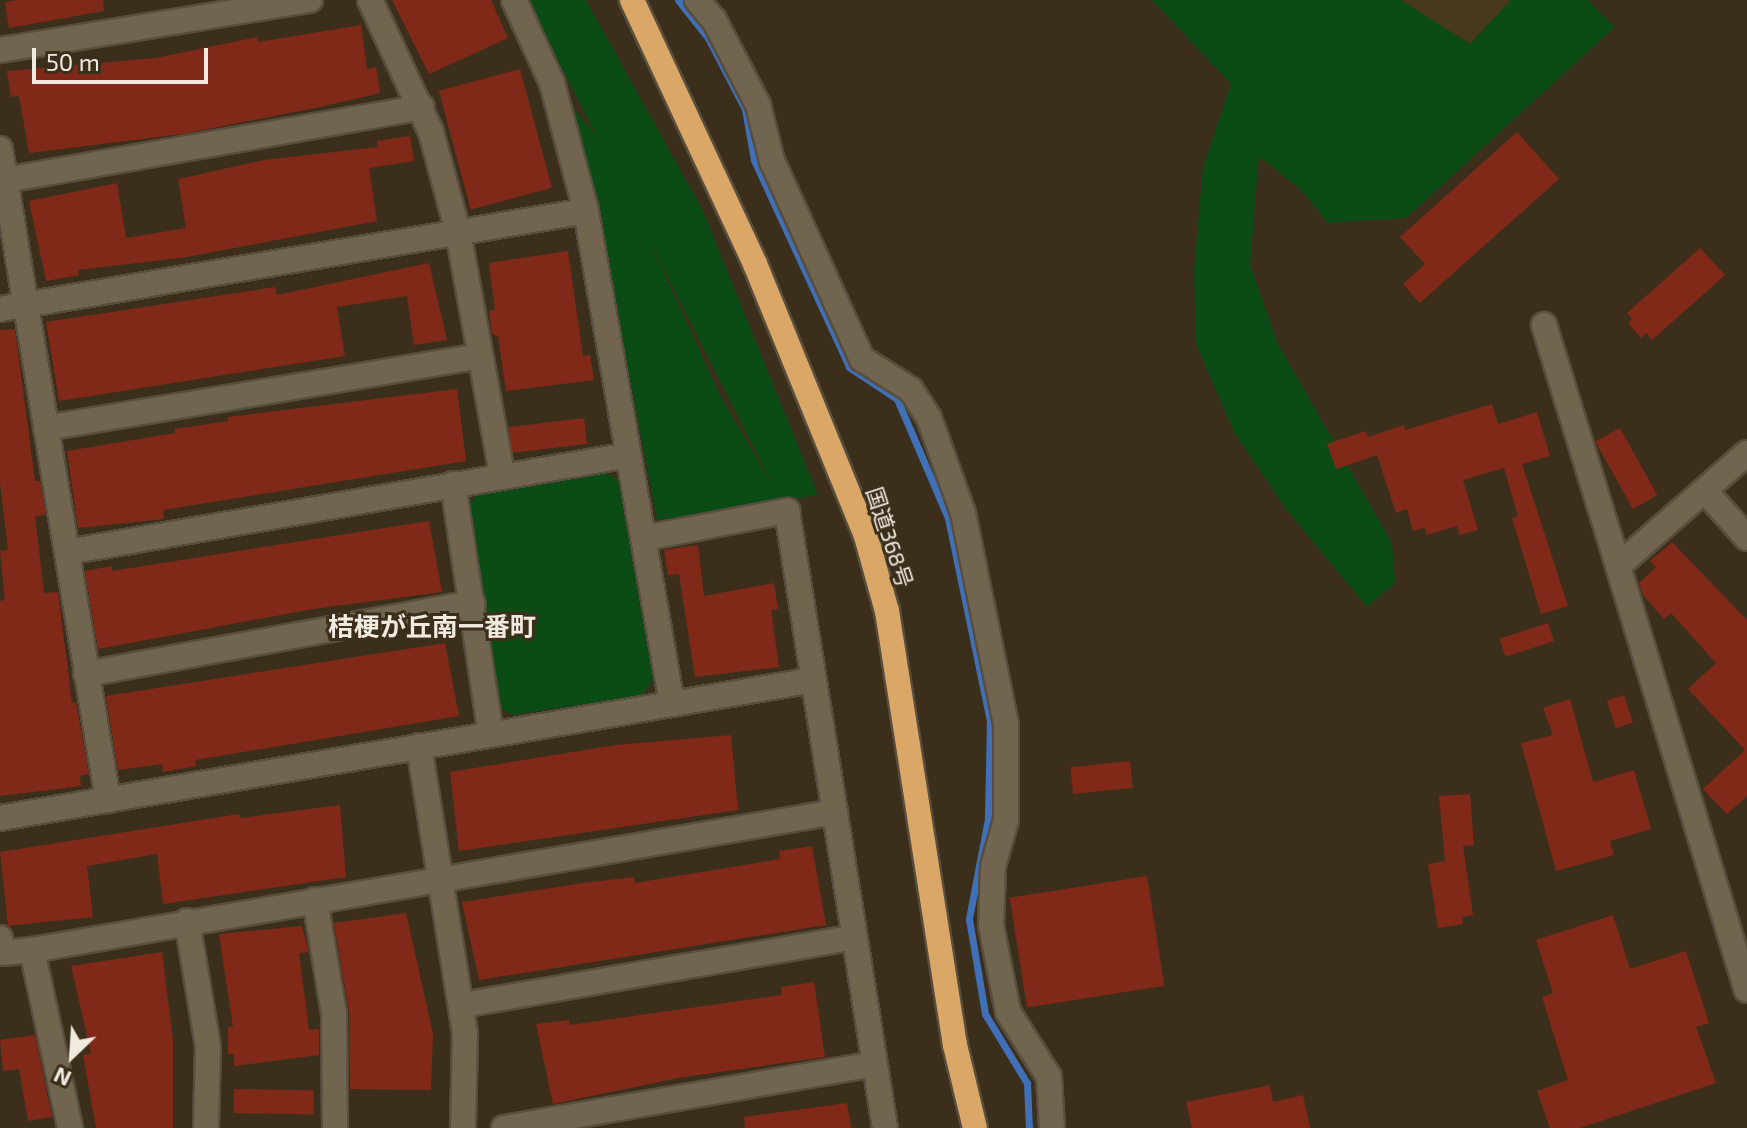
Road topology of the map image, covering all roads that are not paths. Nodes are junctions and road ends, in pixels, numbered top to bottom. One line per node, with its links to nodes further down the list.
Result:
1 (310, 0): 6 (street)
2 (370, 0): 7 (street)
3 (514, 0): 10 (street)
4 (632, 0): 50 (highway, 国道368号)
5 (697, 0): 51 (street)
6 (0, 50)
7 (422, 107): 9 (street); 11 (street)
8 (0, 149): 9 (street)
9 (5, 180): 12 (street)
10 (586, 211): 11 (street); 18 (street)
11 (458, 232): 12 (street); 15 (street)
12 (26, 305): 13 (street); 16 (street)
13 (0, 309)
14 (1544, 325): 25 (street)
15 (480, 356): 16 (street); 19 (street)
16 (46, 428): 24 (street)
17 (1747, 453): 21 (street)
18 (629, 455): 19 (street); 22 (street)
19 (502, 475): 20 (street)
20 (453, 484): 24 (street); 26 (street)
21 (1705, 491): 23 (street); 25 (street)
22 (645, 538): 28 (street); 29 (street)
23 (1747, 538)
24 (67, 552): 27 (street)
25 (1618, 566): 41 (street)
26 (473, 603): 27 (street); 30 (street)
27 (86, 674): 32 (street)
28 (813, 680): 29 (street); 33 (street)
29 (672, 702): 30 (street)
30 (491, 734): 31 (street)
31 (419, 746): 32 (street); 35 (street)
32 (108, 800): 34 (street)
33 (835, 812): 35 (street); 38 (street)
34 (0, 818)
35 (442, 877): 36 (street); 42 (street)
36 (315, 900): 37 (street); 46 (street)
37 (187, 921): 40 (street); 45 (street)
38 (854, 937): 42 (street); 43 (street)
39 (1, 948): 40 (street)
40 (32, 950): 44 (street)
41 (1747, 990)
42 (462, 1005): 47 (street)
43 (875, 1064): 48 (street); 49 (street)
44 (70, 1128)
45 (206, 1128)
46 (335, 1128)
47 (463, 1128)
48 (504, 1128)
49 (885, 1128)
50 (975, 1128)
51 (1052, 1128)

